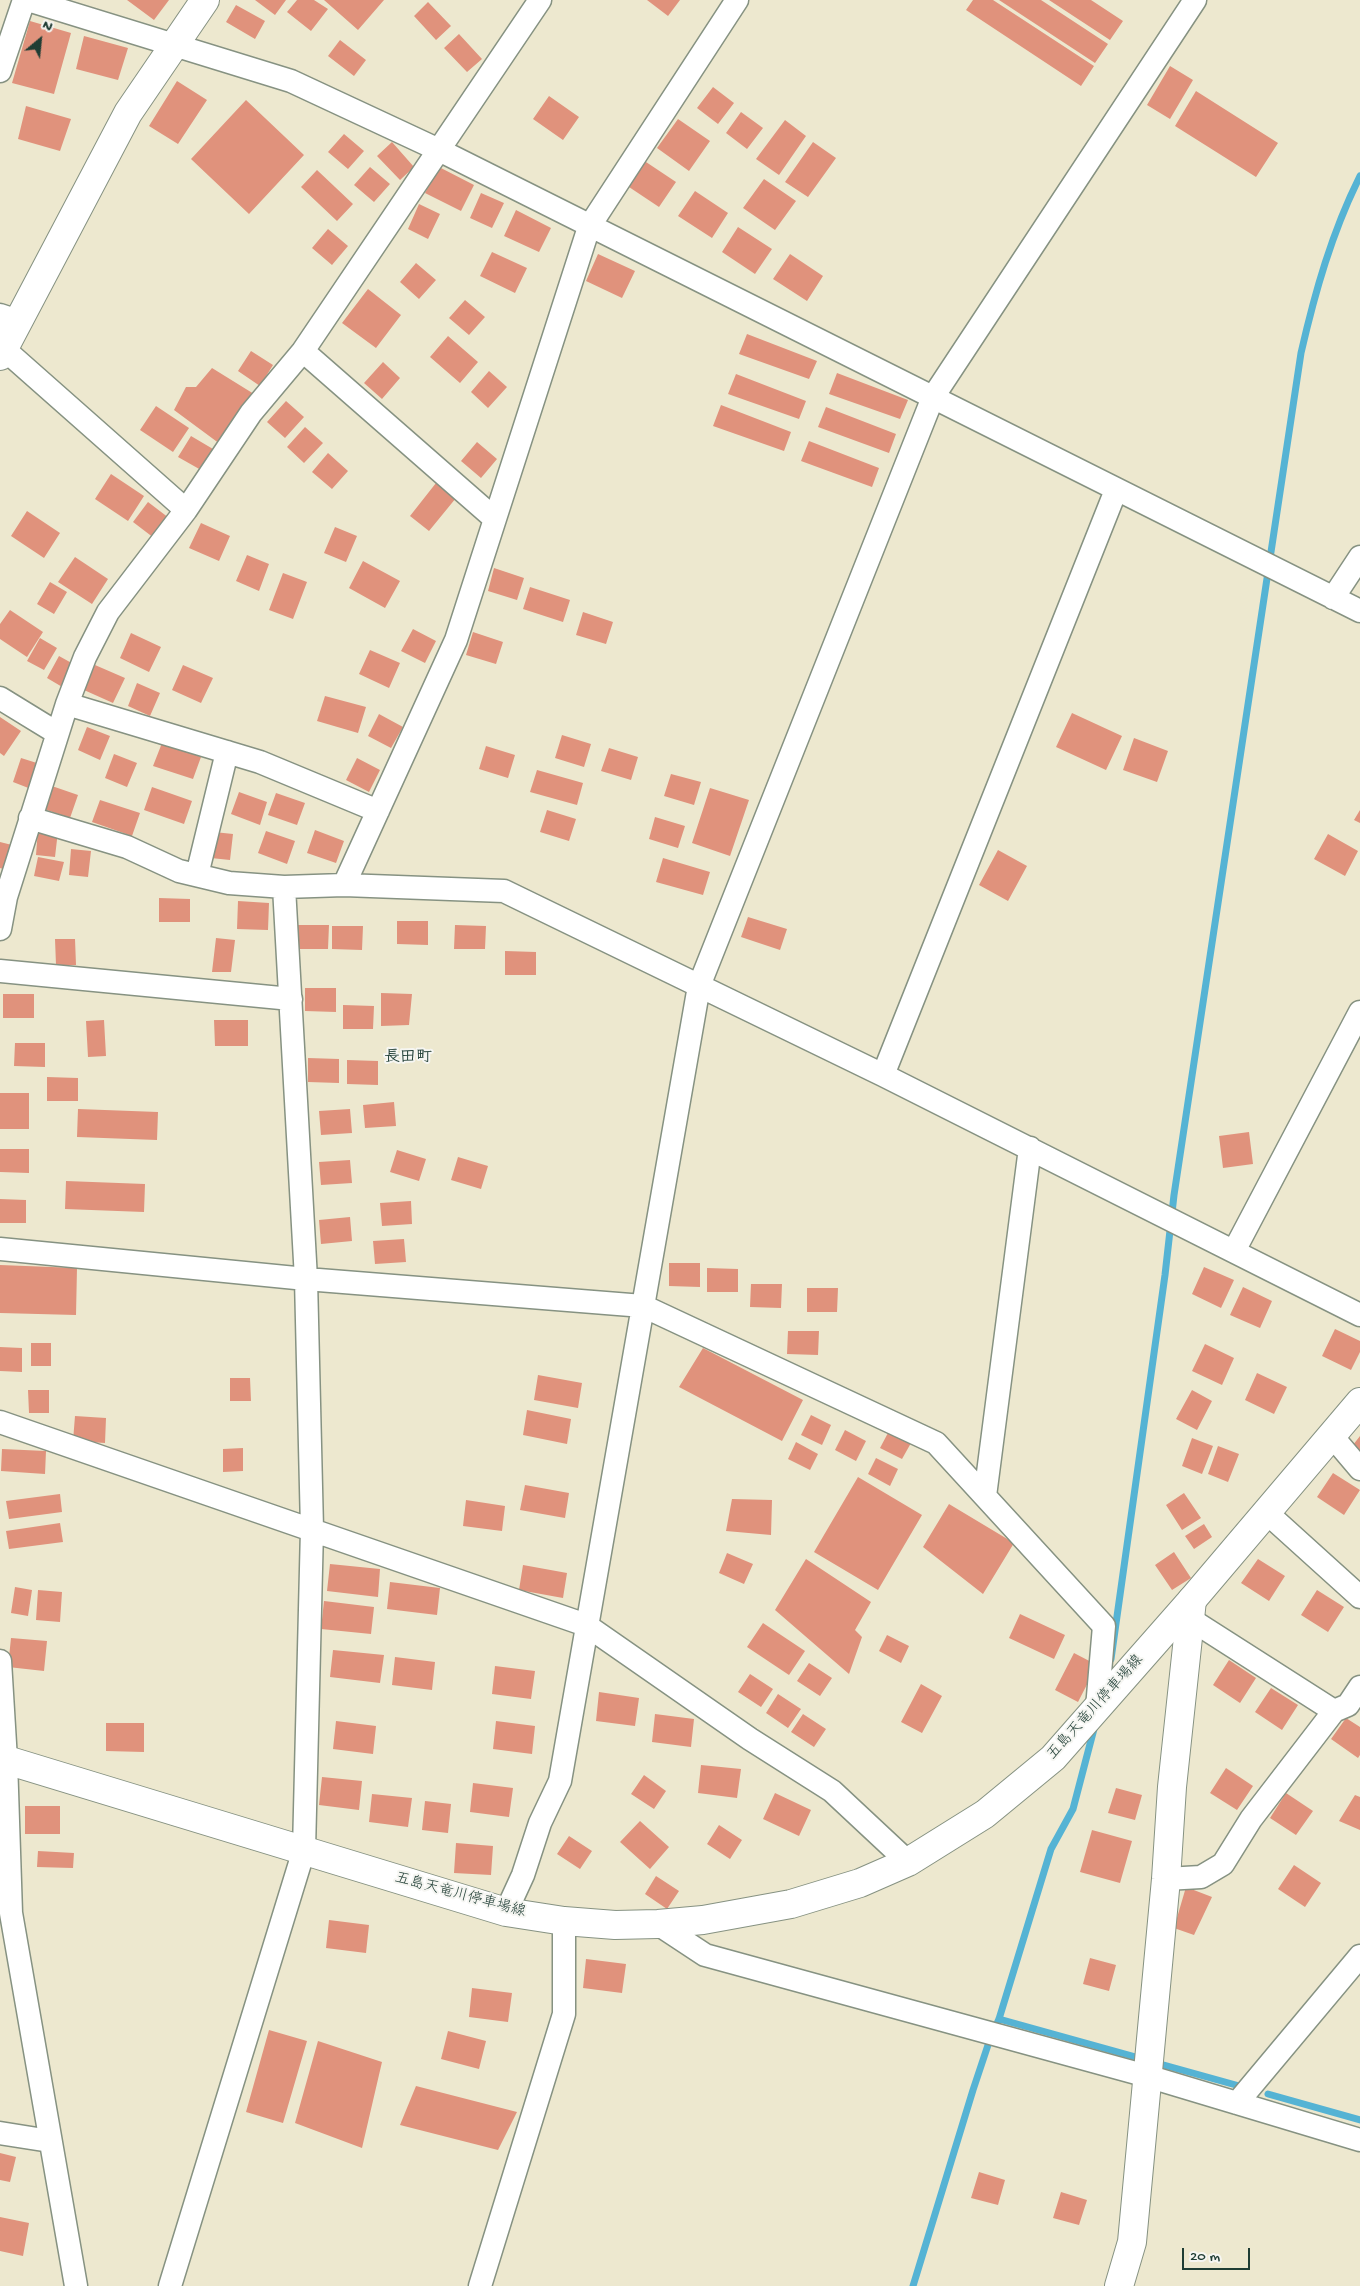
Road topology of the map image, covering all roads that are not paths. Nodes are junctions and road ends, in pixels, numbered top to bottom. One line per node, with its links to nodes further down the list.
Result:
1 (24, 0): 8 (street)
2 (28, 0): 7 (street)
3 (205, 0): 7 (main road)
4 (540, 0): 9 (street)
5 (737, 0): 10 (street)
6 (1195, 0): 14 (street)
7 (173, 45): 9 (street); 11 (main road)
8 (0, 71)
9 (439, 150): 10 (street); 12 (street)
10 (589, 227): 14 (street); 17 (street)
11 (9, 318): 13 (main road)
12 (303, 351): 16 (street); 17 (street)
13 (2, 353): 16 (street)
14 (933, 398): 15 (street); 33 (street)
15 (1116, 490): 19 (street); 36 (street)
16 (186, 510): 22 (street)
17 (495, 518): 25 (street)
18 (1360, 556): 19 (street)
19 (1333, 598): 20 (street)
20 (1360, 611)
21 (0, 698): 23 (street)
22 (67, 704): 23 (street); 24 (street)
23 (58, 733): 26 (street)
24 (227, 752): 25 (street); 27 (street)
25 (378, 811): 28 (street)
26 (30, 818): 27 (street); 30 (street)
27 (197, 875): 29 (street)
28 (344, 885): 29 (street); 33 (street)
29 (284, 887): 34 (street)
30 (3, 895): 31 (street)
31 (0, 929)
32 (0, 971): 34 (street)
33 (699, 986): 36 (street); 41 (street)
34 (291, 999): 40 (street)
35 (1360, 1012): 39 (street)
36 (883, 1075): 37 (street)
37 (1030, 1148): 39 (street); 47 (street)
38 (0, 1249): 40 (street)
39 (1234, 1251): 42 (street)
40 (306, 1279): 41 (street); 49 (street)
41 (643, 1306): 47 (street); 52 (street)
42 (1360, 1315)
43 (1360, 1402): 45 (main road, 五島天竜川停車場線)
44 (0, 1422): 49 (street)
45 (1332, 1436): 46 (street); 48 (main road, 五島天竜川停車場線)
46 (1360, 1469)
47 (985, 1496): 55 (street)
48 (1267, 1513): 50 (street); 51 (main road, 五島天竜川停車場線)
49 (312, 1528): 52 (street); 58 (street)
50 (1360, 1597)
51 (1191, 1610): 55 (main road, 五島天竜川停車場線); 56 (street); 60 (main road)
52 (586, 1625): 59 (street); 61 (street)
53 (0, 1661): 57 (street)
54 (1360, 1687): 56 (street)
55 (1103, 1701): 59 (main road, 五島天竜川停車場線)
56 (1334, 1711): 60 (street)
57 (3, 1759): 58 (main road, 五島天竜川停車場線); 69 (street)
58 (304, 1850): 61 (main road, 五島天竜川停車場線); 71 (street)
59 (908, 1862): 63 (main road, 五島天竜川停車場線)
60 (1166, 1879): 65 (main road)
61 (506, 1912): 62 (main road, 五島天竜川停車場線)
62 (564, 1921): 63 (main road, 五島天竜川停車場線); 72 (street)
63 (658, 1924): 65 (street)
64 (1360, 1956): 66 (street)
65 (1147, 2075): 66 (street); 73 (main road)
66 (1237, 2103): 68 (street)
67 (0, 2133): 69 (street)
68 (1360, 2140)
69 (50, 2141): 70 (street)
70 (76, 2286)
71 (170, 2286)
72 (480, 2286)
73 (1119, 2286)

